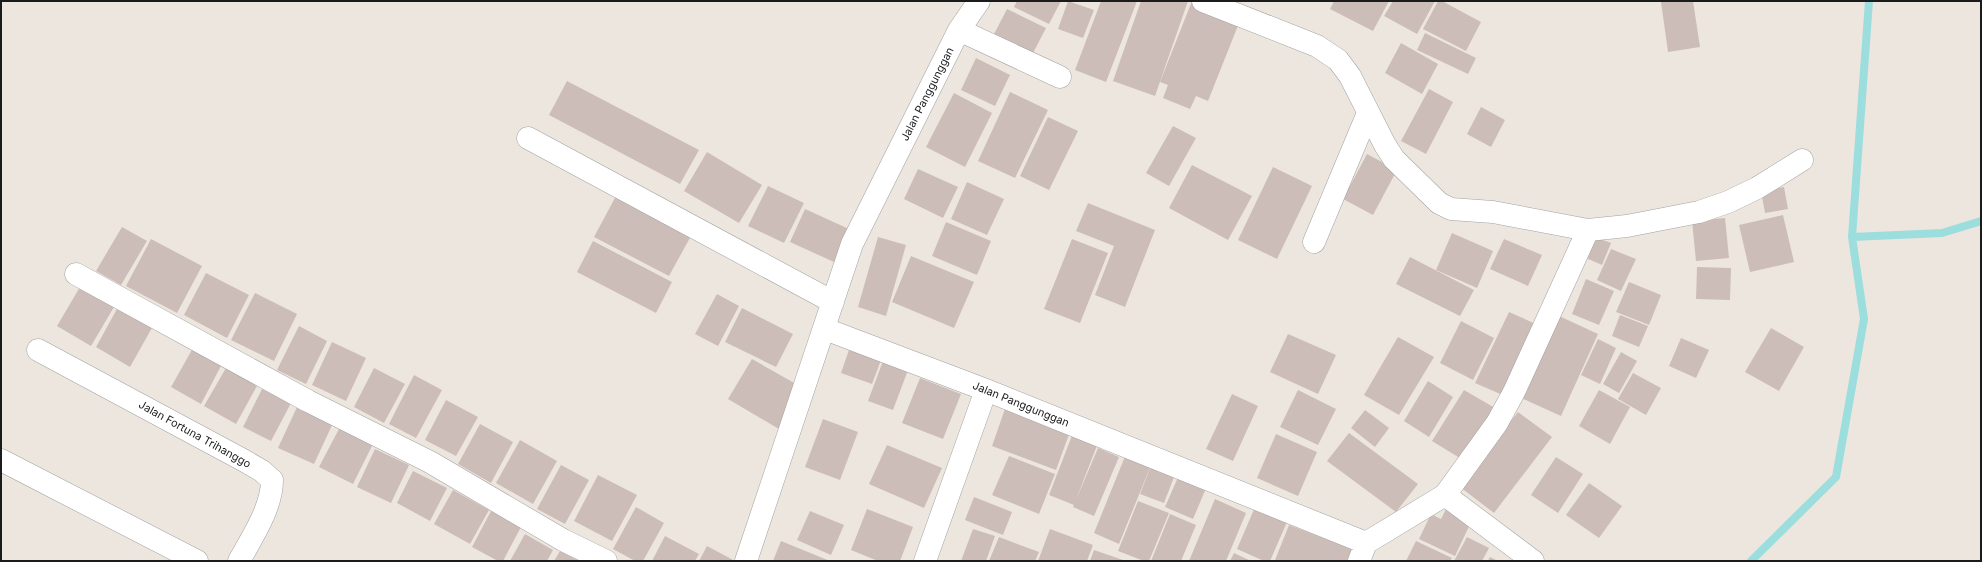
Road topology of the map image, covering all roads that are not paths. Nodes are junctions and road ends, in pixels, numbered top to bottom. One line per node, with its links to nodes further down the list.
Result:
1 (979, 1): 3 (street, Jalan Panggunggan)
2 (1203, 1): 5 (street)
3 (959, 30): 4 (street); 11 (street, Jalan Panggunggan)
4 (1060, 77)
5 (1368, 113): 8 (street); 9 (street)
6 (528, 138): 11 (street)
7 (1802, 160): 8 (street)
8 (1588, 230): 16 (street)
9 (1314, 242)
10 (76, 274): 20 (street)
11 (833, 302): 12 (street, Jalan Panggunggan)
12 (825, 329): 14 (street, Jalan Panggunggan); 21 (street)
13 (38, 350): 19 (street, Jalan Fortuna Trihanggo)
14 (986, 390): 17 (street, Jalan Panggunggan); 22 (street)
15 (1, 460): 18 (street)
16 (1445, 495): 17 (street, Jalan Panggunggan); 23 (street)
17 (1363, 552)
18 (197, 561)
19 (239, 561)
20 (606, 561)
21 (746, 561)
22 (925, 561)
23 (1533, 561)

